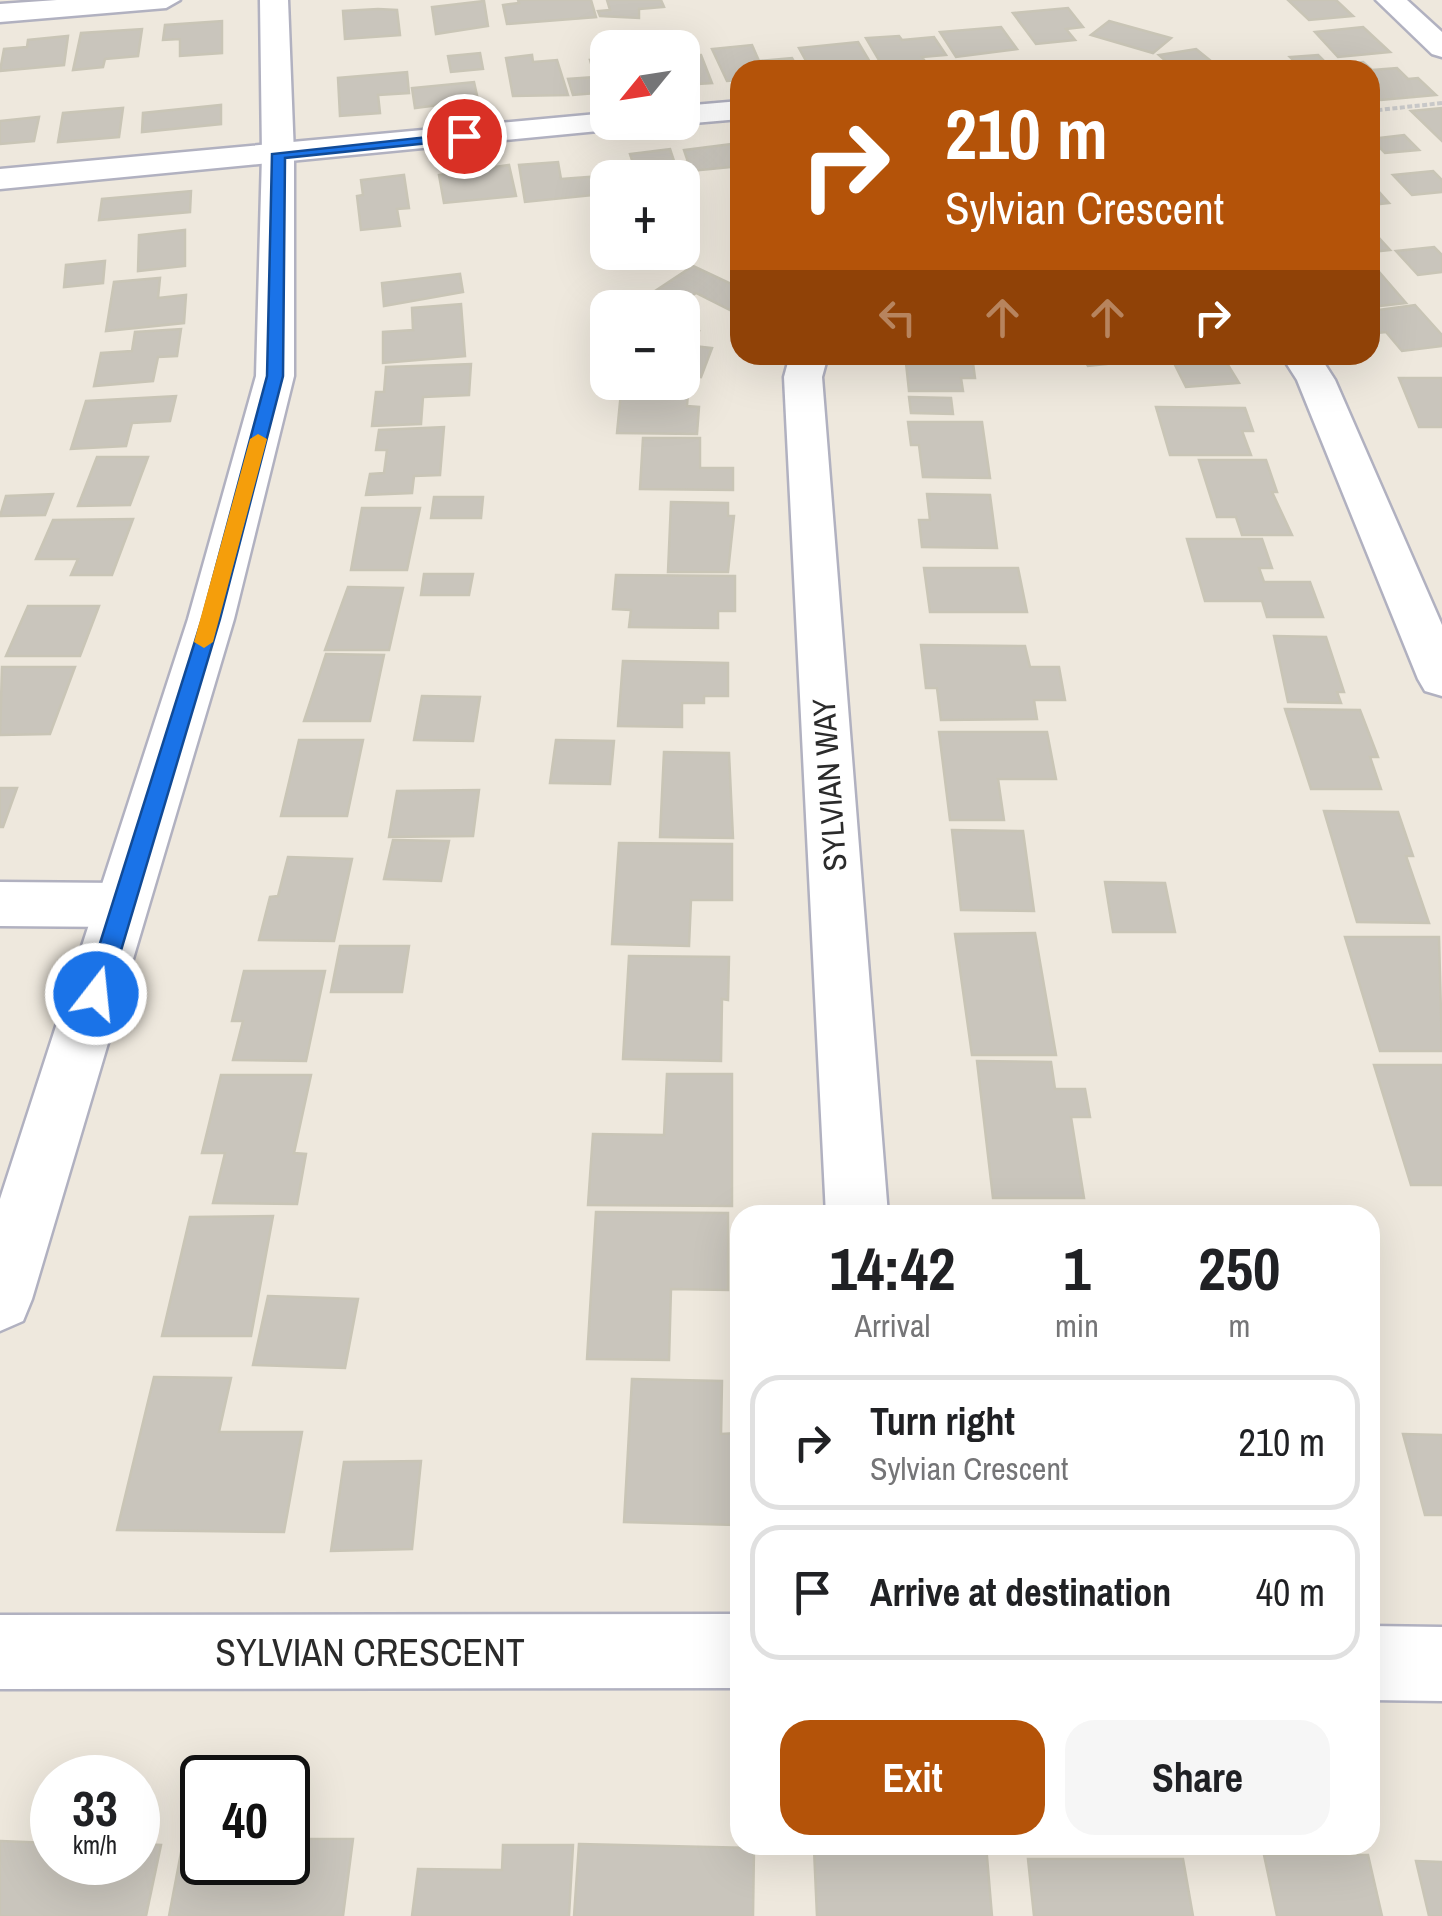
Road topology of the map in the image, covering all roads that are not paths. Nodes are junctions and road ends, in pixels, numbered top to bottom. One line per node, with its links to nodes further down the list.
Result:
1 (166, 0): 4 (street)
2 (274, 0): 9 (street)
3 (1390, 0): 5 (street)
4 (0, 13)
5 (1442, 48)
6 (730, 111): 7 (street)
7 (700, 113)
8 (590, 124): 9 (street)
9 (278, 154): 10 (street); 15 (street)
10 (0, 180)
11 (806, 365): 16 (street, SYLVIAN WAY)
12 (1306, 365): 13 (street)
13 (1442, 679)
14 (0, 904): 15 (street)
15 (121, 905): 17 (street)
16 (856, 1205)
17 (0, 1298)
18 (730, 1651): 19 (street, SYLVIAN CRESCENT)
19 (0, 1652)
20 (1380, 1663): 21 (street)
21 (1442, 1664)

